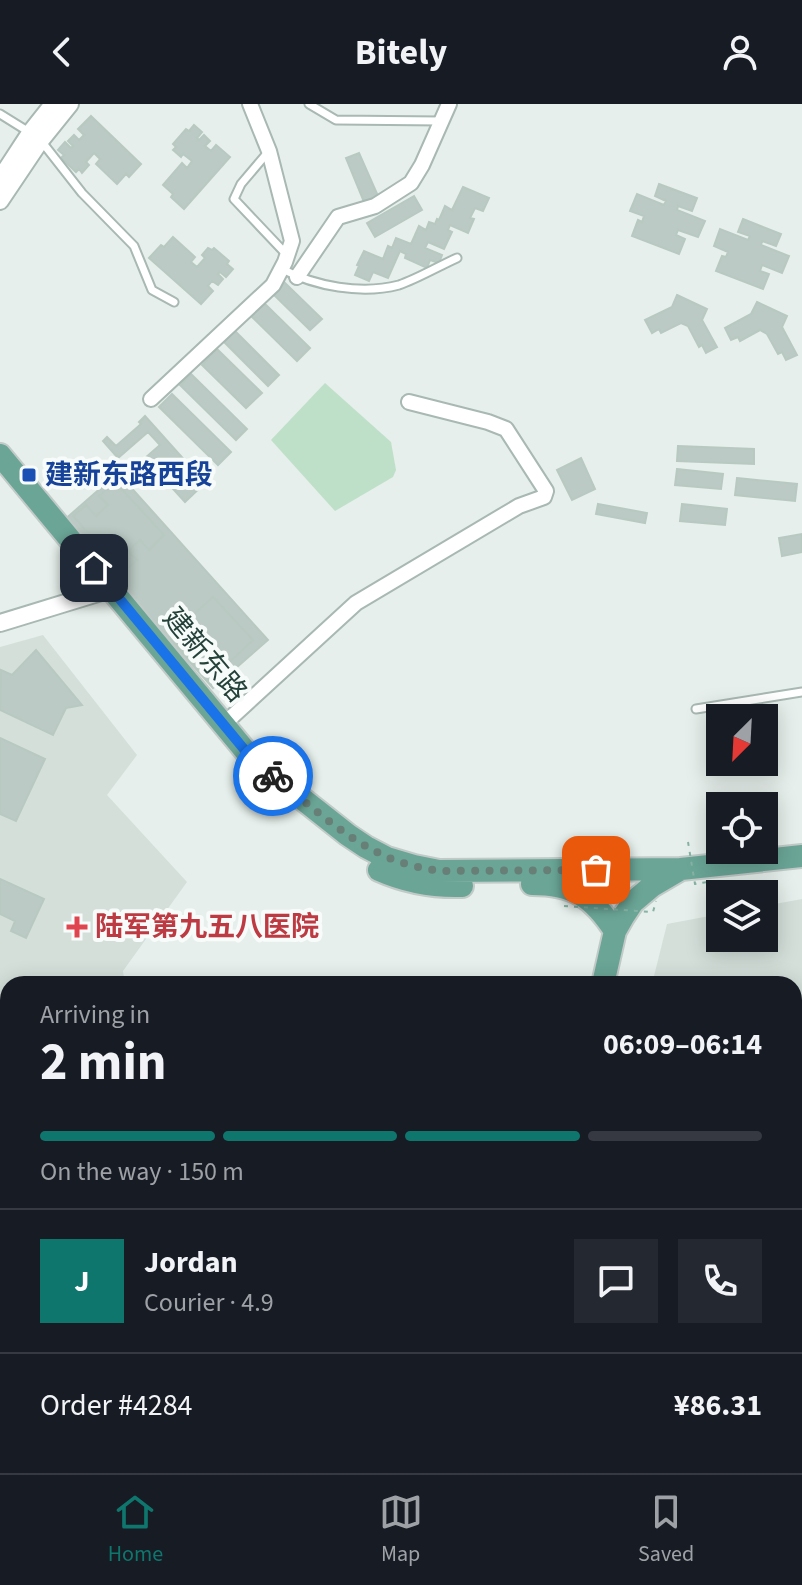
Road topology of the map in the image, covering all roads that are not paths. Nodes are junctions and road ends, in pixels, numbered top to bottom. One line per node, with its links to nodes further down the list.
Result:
1 (53, 104): 8 (street)
2 (70, 104): 8 (street)
3 (250, 104): 9 (street)
4 (309, 104): 7 (lane)
5 (449, 104): 7 (street)
6 (0, 114): 8 (lane)
7 (441, 121): 14 (street)
8 (36, 137): 10 (street); 11 (street); 15 (lane)
9 (269, 151): 13 (street); 13 (lane)
10 (0, 179)
11 (0, 201)
12 (457, 258): 14 (lane)
13 (284, 262): 14 (lane); 16 (street)
14 (297, 277)
15 (174, 302)
16 (151, 399)
17 (409, 402): 24 (street)
18 (0, 455): 20 (main road, 建新东路)
19 (0, 478): 20 (main road, 建新东路)
20 (103, 592): 21 (street); 24 (main road, 建新东路); 27 (main road, 建新东路)
21 (0, 623)
22 (802, 692): 23 (lane)
23 (696, 709)
24 (224, 724): 26 (main road, 建新东路)
25 (802, 856): 26 (main road, 建新东路)
26 (681, 869): 27 (main road)
27 (615, 931): 28 (main road)
28 (605, 976)

